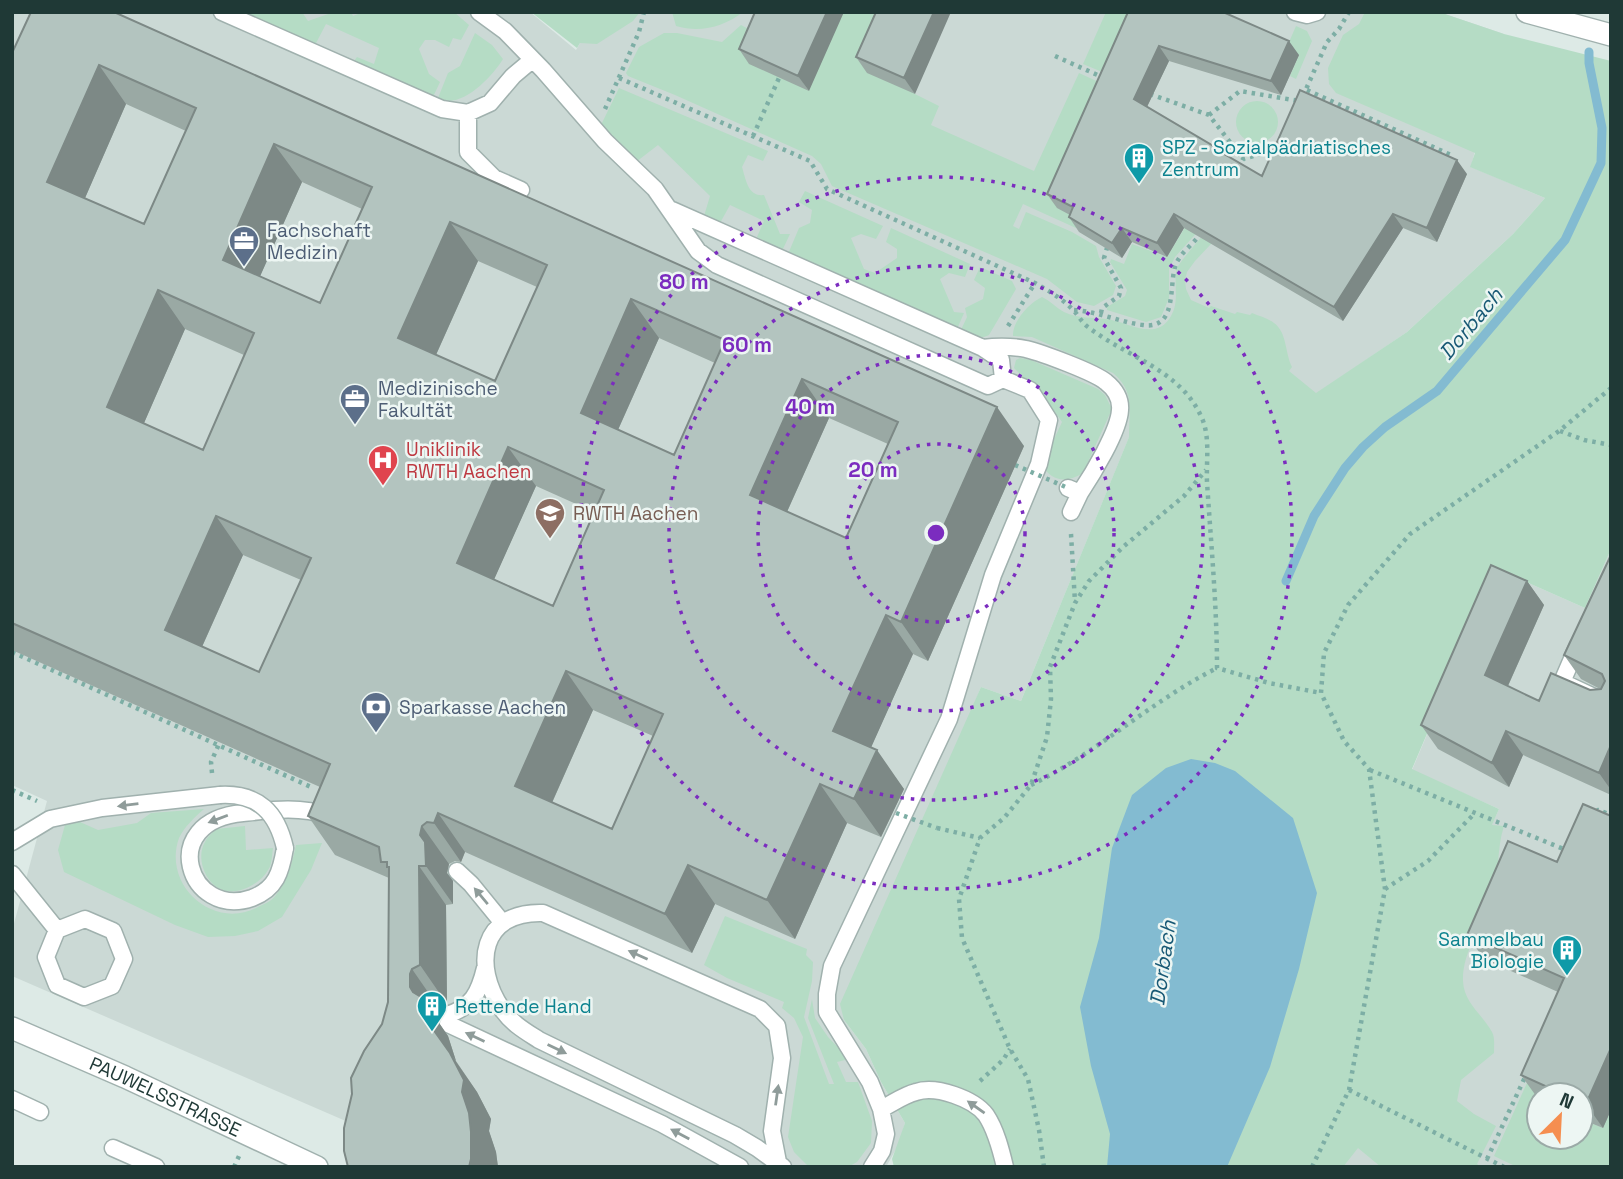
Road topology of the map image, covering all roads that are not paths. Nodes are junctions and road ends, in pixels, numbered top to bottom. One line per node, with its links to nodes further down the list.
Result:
1 (222, 12): 8 (lane)
2 (479, 12): 7 (lane)
3 (1295, 12): 4 (lane)
4 (1317, 12)
5 (1527, 12): 6 (street)
6 (1611, 35)
7 (532, 60): 8 (lane); 10 (lane)
8 (468, 113): 9 (lane)
9 (521, 190)
10 (671, 210): 11 (lane); 12 (lane)
11 (983, 348): 12 (lane); 13 (lane)
12 (1003, 379): 25 (lane)
13 (1071, 512)
14 (1583, 634): 15 (lane)
15 (1611, 705)
16 (333, 818): 17 (lane, one-way to 17, bridge)
17 (12, 842)
18 (457, 872): 20 (lane, one-way to 18)
19 (12, 874): 21 (lane)
20 (502, 922): 22 (lane); 28 (lane, one-way to 20)
21 (57, 930): 21 (lane)
22 (485, 966): 28 (lane, one-way to 28); 31 (lane, one-way to 22)
23 (12, 1028): 30 (street, PAUWELSSTRASSE)
24 (12, 1099): 26 (lane)
25 (881, 1109): 32 (lane); 33 (lane, one-way to 25)
26 (40, 1112)
27 (113, 1148): 29 (lane)
28 (780, 1165)
29 (156, 1167)
30 (317, 1167)
31 (740, 1167)
32 (872, 1167)
33 (1005, 1167)

